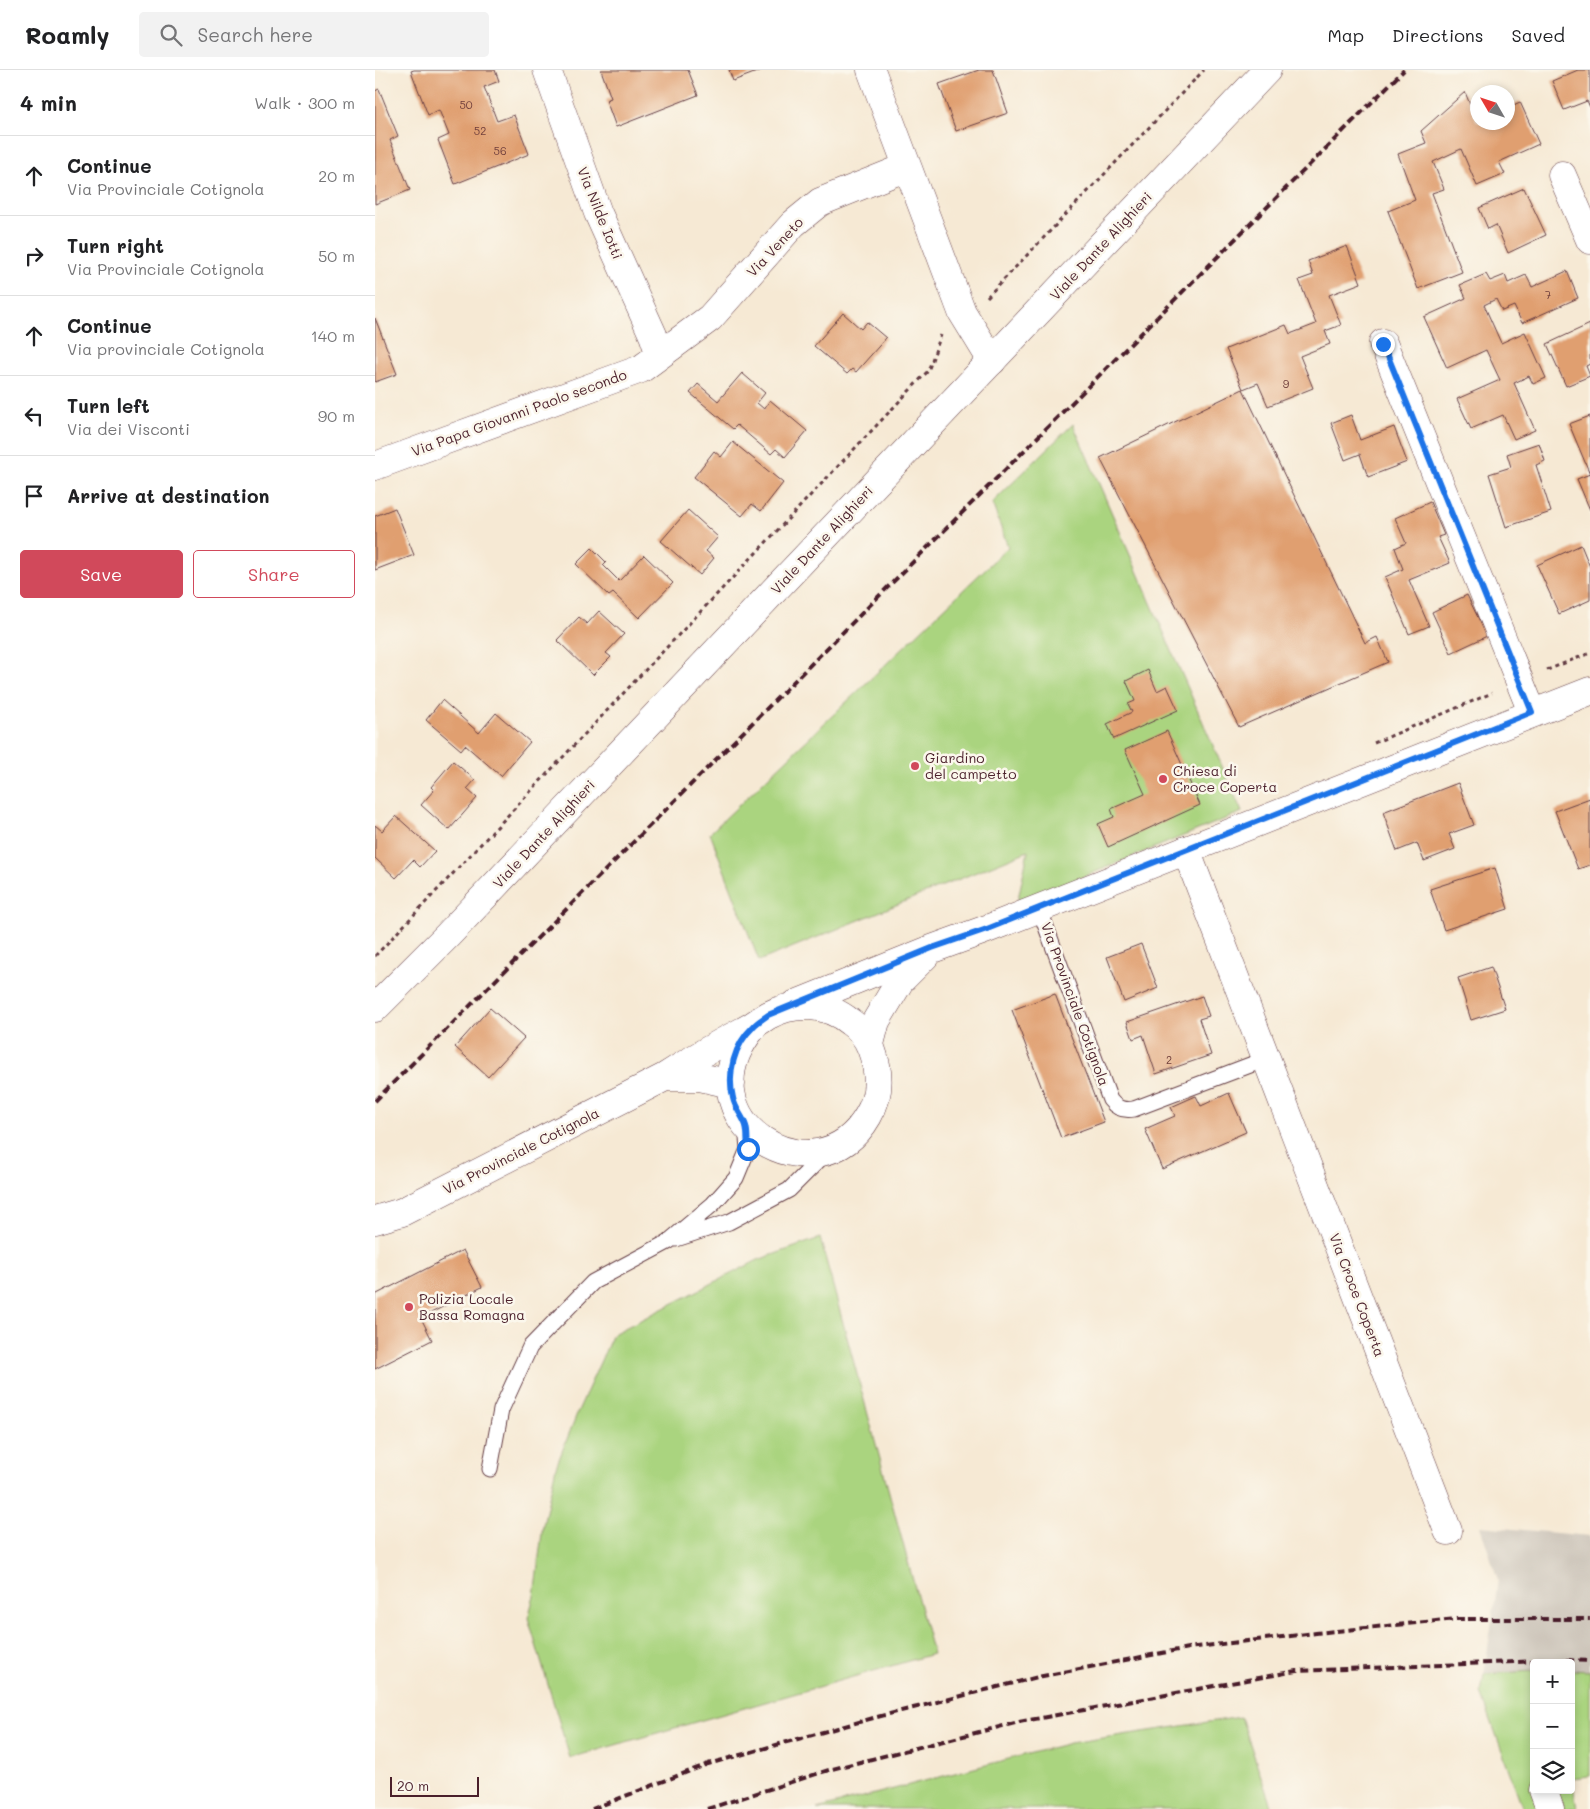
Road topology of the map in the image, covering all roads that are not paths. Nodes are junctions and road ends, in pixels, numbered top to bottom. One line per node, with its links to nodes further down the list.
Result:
1 (547, 70): 8 (street, Via Nilde Iotti)
2 (871, 70): 4 (street)
3 (1267, 70): 9 (street, Viale Dante Alighieri)
4 (907, 167): 8 (street, Via Veneto); 9 (street)
5 (1562, 176): 6 (street)
6 (1590, 240)
7 (1383, 344): 12 (street)
8 (660, 354): 10 (street, Via Papa Giovanni Paolo secondo)
9 (992, 361): 16 (street, Viale Dante Alighieri)
10 (375, 466)
11 (1590, 691): 12 (street, Via Provinciale Cotignola)
12 (1532, 712): 13 (street, Via Provinciale Cotignola)
13 (1186, 850): 14 (street, Via Provinciale Cotignola); 20 (street, Via Croce Coperta)
14 (1039, 908): 15 (street, Via Provinciale Cotignola); 20 (lane, Via Provinciale Cotignola)
15 (932, 948): 17 (street, Via Provinciale Cotignola); 19 (street)
16 (375, 1008)
17 (785, 1008): 18 (street, Via Provinciale Cotignola); 19 (street, Via Provinciale Cotignola)
18 (753, 1026): 21 (street, Via Provinciale Cotignola); 22 (street, Via Provinciale Cotignola)
19 (870, 1044): 24 (street, Via Provinciale Cotignola)
20 (1266, 1059): 28 (street, Via Croce Coperta)
21 (665, 1077): 22 (street, Via Provinciale Cotignola); 25 (street, Via Provinciale Cotignola)
22 (731, 1084): 23 (street, Via Provinciale Cotignola)
23 (746, 1126): 24 (street, Via Provinciale Cotignola); 26 (lane)
24 (829, 1150): 26 (lane)
25 (375, 1220)
26 (668, 1242): 27 (lane)
27 (490, 1469)
28 (1448, 1531)
29 (1544, 1794): 30 (street)
30 (1550, 1809)

